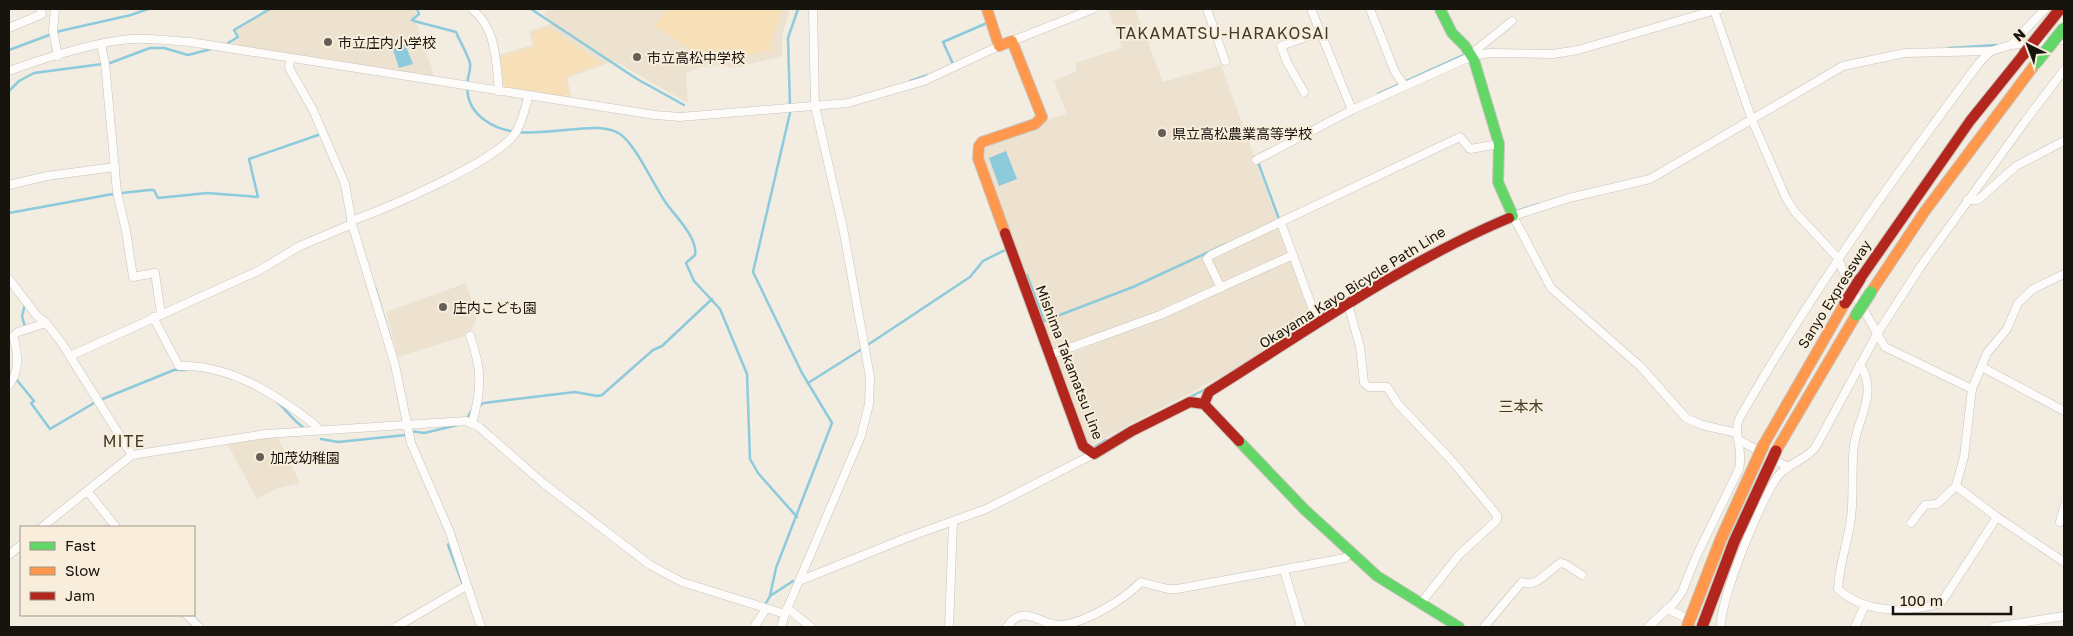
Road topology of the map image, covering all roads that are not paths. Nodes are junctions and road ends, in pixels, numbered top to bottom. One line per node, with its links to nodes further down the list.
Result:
1 (40, 9): 15 (street)
2 (55, 9): 25 (street)
3 (472, 9): 31 (street)
4 (812, 9): 34 (street)
5 (987, 9): 22 (main road)
6 (1093, 9): 19 (street)
7 (1207, 9): 27 (street)
8 (1311, 9): 17 (street)
9 (1370, 9): 30 (street)
10 (1440, 9): 24 (main road)
11 (2045, 9): 21 (street)
12 (2060, 9): 110 (main road, Sanyo Expressway, bridge)
13 (1716, 10): 24 (street); 36 (street)
14 (1512, 21): 24 (street)
15 (9, 28)
16 (2064, 28): 111 (main road, bridge)
17 (1320, 32): 32 (street); 35 (street)
18 (2064, 40): 21 (street)
19 (1012, 42): 22 (main road); 58 (main road, Mishima Takamatsu Line)
20 (101, 44): 25 (street); 26 (street); 40 (street)
21 (2012, 45): 23 (street)
22 (999, 46): 34 (street)
23 (1991, 51): 36 (street); 47 (street)
24 (1473, 54): 30 (street); 38 (main road)
25 (58, 56): 29 (street)
26 (290, 58): 31 (street); 44 (street)
27 (1225, 61)
28 (2064, 70): 42 (street)
29 (9, 71)
30 (1403, 84): 35 (street)
31 (499, 91): 33 (street)
32 (1304, 92)
33 (529, 95): 34 (street); 44 (street)
34 (815, 106): 88 (street)
35 (1352, 108): 39 (street)
36 (1752, 118): 43 (street); 47 (street)
37 (2064, 141): 42 (street)
38 (1499, 144): 43 (main road); 45 (street)
39 (1258, 160)
40 (115, 167): 41 (street); 52 (street)
41 (9, 185)
42 (1967, 200): 56 (street)
43 (1512, 213): 51 (main road, Okayama Kayo Bicycle Path Line); 69 (street)
44 (353, 221): 52 (street); 68 (street)
45 (1281, 223): 46 (street); 50 (street)
46 (1293, 255): 50 (street); 54 (street)
47 (1838, 258): 56 (street); 69 (street)
48 (2064, 274): 61 (street)
49 (9, 279): 55 (street)
50 (1221, 288): 58 (street)
51 (1348, 304): 54 (main road, Okayama Kayo Bicycle Path Line); 90 (street)
52 (161, 314): 53 (street)
53 (153, 317): 59 (street); 67 (street)
54 (1318, 319): 64 (main road, Okayama Kayo Bicycle Path Line)
55 (46, 323): 59 (street); 62 (street)
56 (1877, 334): 60 (street); 63 (street)
57 (470, 336): 66 (street)
58 (1050, 355): 70 (main road, Mishima Takamatsu Line)
59 (70, 356): 71 (street)
60 (1860, 364): 72 (street); 91 (street)
61 (1982, 367): 63 (street); 65 (street)
62 (9, 385)
63 (1972, 389): 73 (street)
64 (1204, 404): 70 (main road, Mishima Takamatsu Line); 83 (main road)
65 (2064, 411)
66 (467, 422): 68 (street); 92 (street)
67 (320, 430): 68 (street); 71 (street)
68 (408, 431): 89 (street)
69 (1738, 436): 72 (street); 93 (street)
70 (1090, 452): 78 (street)
71 (132, 455): 74 (street)
72 (1788, 467): 112 (street)
73 (1956, 486): 76 (street); 79 (street)
74 (88, 492): 80 (street); 81 (street)
75 (2064, 507): 77 (street)
76 (1997, 517): 85 (street); 91 (street)
77 (2060, 522)
78 (953, 523): 88 (street); 104 (street)
79 (1911, 523)
80 (43, 526)
81 (115, 526)
82 (20, 546): 84 (street)
83 (1351, 552): 86 (street); 90 (main road)
84 (9, 555)
85 (2064, 562)
86 (1284, 570): 105 (street); 106 (street)
87 (1582, 575): 108 (street)
88 (799, 581): 94 (street)
89 (465, 587): 99 (street); 100 (street)
90 (1421, 604): 97 (main road)
91 (1865, 605): 113 (street)
92 (764, 608): 94 (street); 101 (street)
93 (1667, 609): 109 (street); 111 (street)
94 (786, 611): 102 (street); 103 (street)
95 (188, 616): 98 (street)
96 (2064, 616): 114 (street)
97 (1447, 624): 107 (main road)
98 (199, 627)
99 (396, 627)
100 (481, 627)
101 (754, 627)
102 (782, 627)
103 (811, 627)
104 (949, 627)
105 (1007, 627)
106 (1301, 627)
107 (1460, 627)
108 (1484, 627)
109 (1648, 627)
110 (1687, 627)
111 (1705, 627)
112 (1721, 627)
113 (1856, 627)
114 (1994, 627)

